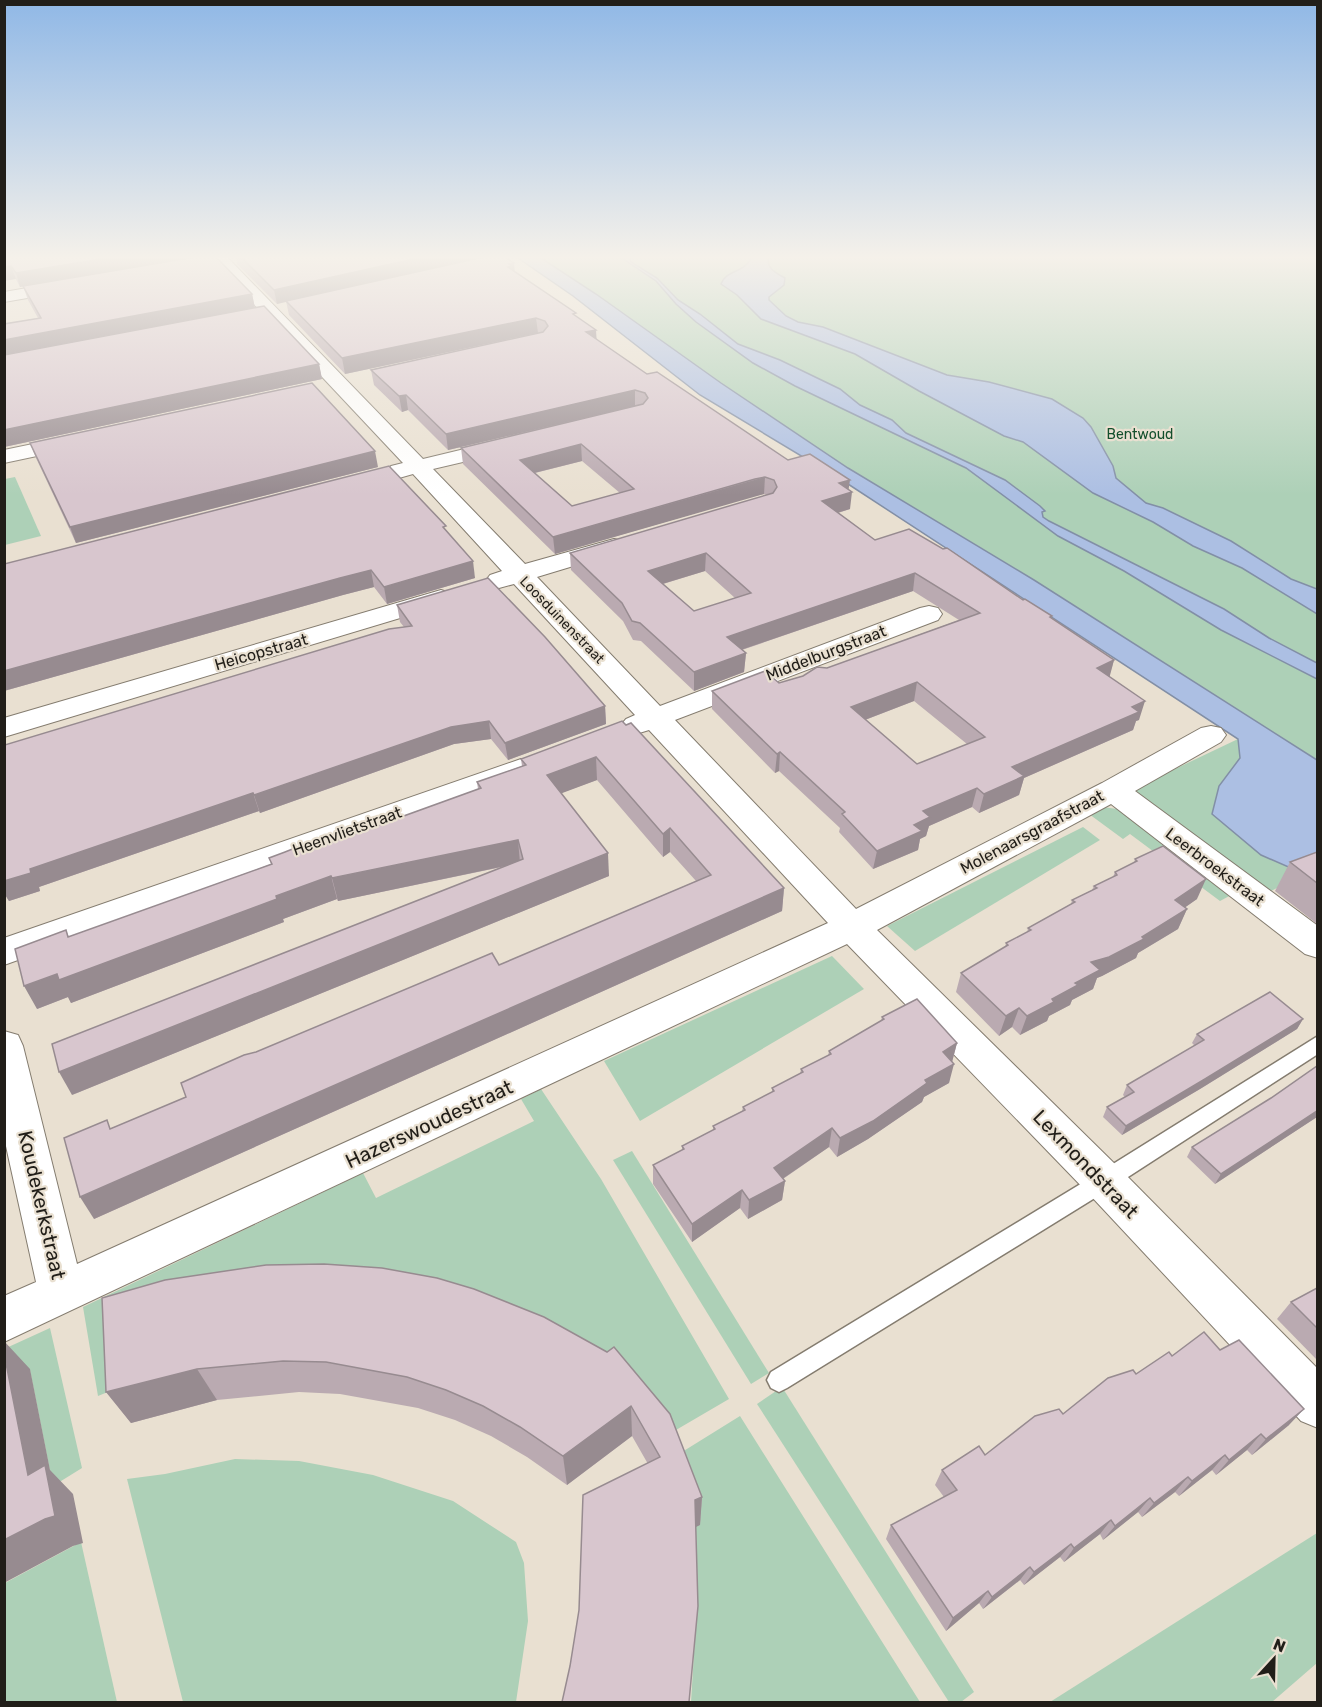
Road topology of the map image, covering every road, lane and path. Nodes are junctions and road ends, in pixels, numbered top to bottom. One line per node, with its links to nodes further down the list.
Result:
1 (295, 336): 5 (street, Loosduinenstraat)
2 (100, 435): 4 (street)
3 (521, 441): 5 (street)
4 (4, 457)
5 (418, 466): 6 (street); 8 (street, Loosduinenstraat)
6 (376, 477)
7 (640, 539): 8 (street, Heicopstraat)
8 (518, 574): 10 (street, Loosduinenstraat); 11 (street, Heicopstraat)
9 (929, 614): 10 (street, Middelburgstraat)
10 (655, 718): 12 (street); 16 (street, Loosduinenstraat)
11 (4, 728)
12 (610, 735)
13 (1210, 735): 15 (street, Molenaarsgraafstraat)
14 (544, 760): 18 (street, Heenvlietstraat)
15 (1113, 790): 16 (street, Molenaarsgraafstraat); 17 (street, Leerbroekstraat)
16 (852, 927): 21 (street, Lexmondstraat); 22 (street, Hazerswoudestraat)
17 (1317, 945)
18 (4, 952)
19 (1317, 1044): 21 (lane)
20 (4, 1046): 22 (street, Koudekerkstraat)
21 (1104, 1182): 24 (lane); 25 (street, Lexmondstraat)
22 (62, 1293): 23 (street, Hazerswoudestraat)
23 (4, 1320)
24 (779, 1380)
25 (1317, 1404)

